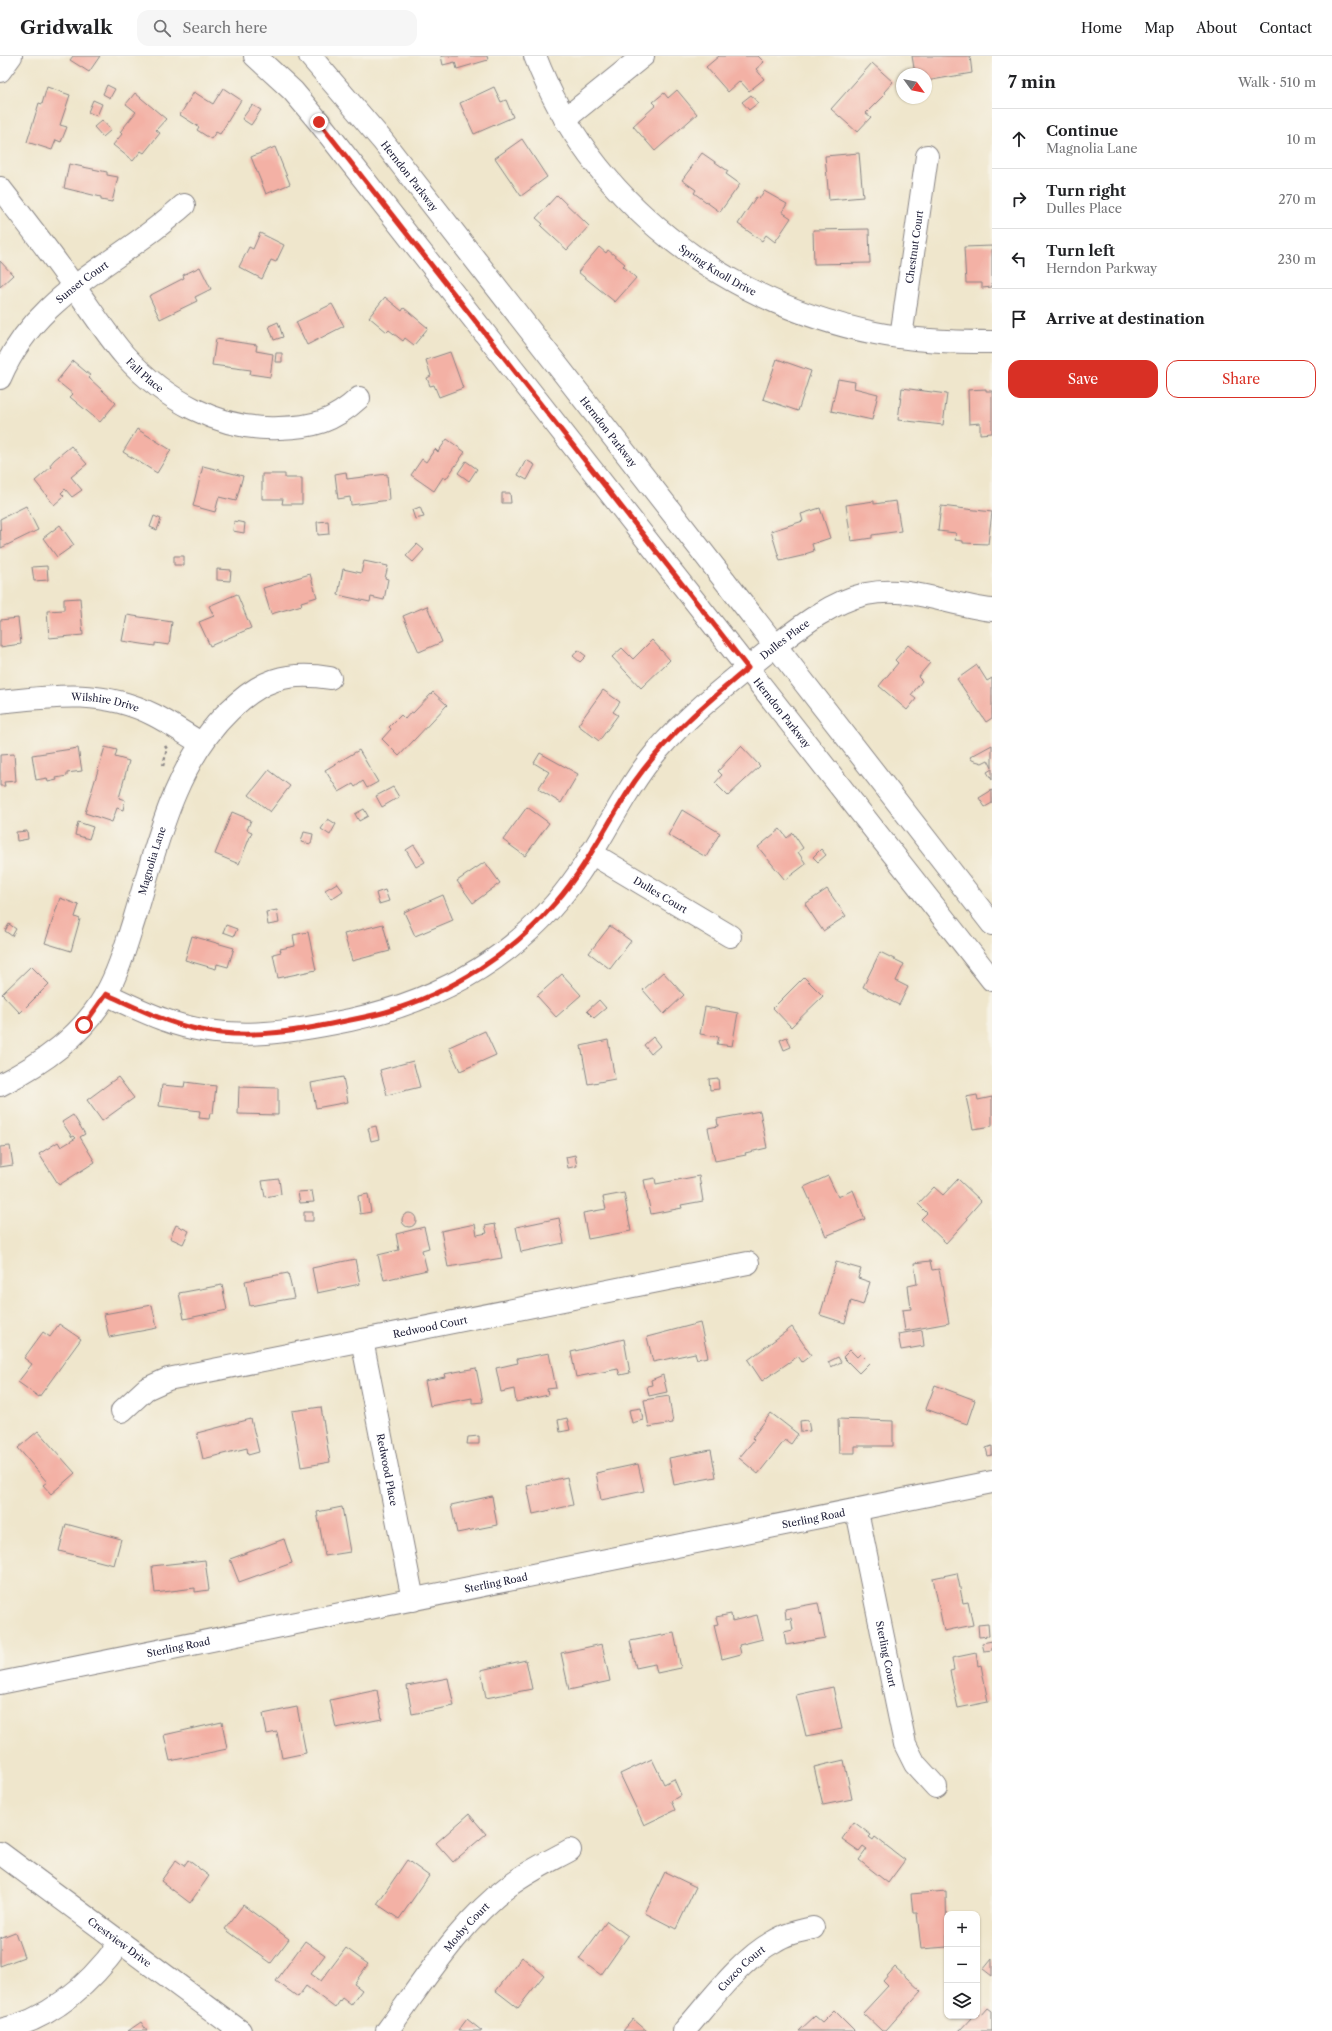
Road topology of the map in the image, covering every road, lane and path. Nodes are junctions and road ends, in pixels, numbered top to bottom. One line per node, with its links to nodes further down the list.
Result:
1 (11, 56): 6 (street)
2 (255, 56): 18 (street, Herndon Parkway)
3 (310, 56): 17 (street, Herndon Parkway)
4 (536, 56): 7 (street, Spring Knoll Drive)
5 (643, 56): 7 (street)
6 (0, 71)
7 (565, 119): 12 (street, Spring Knoll Drive)
8 (927, 156): 12 (street, Chestnut Court)
9 (0, 188): 11 (street, Fall Place)
10 (184, 205): 11 (street, Sunset Court)
11 (74, 286): 14 (street, Sunset Court); 15 (street, Fall Place)
12 (901, 337): 13 (street, Spring Knoll Drive)
13 (992, 342)
14 (0, 378)
15 (359, 398)
16 (992, 610): 17 (street, Dulles Place)
17 (776, 646): 18 (street, Dulles Place); 25 (street, Herndon Parkway)
18 (748, 668): 24 (street, Dulles Place); 27 (street, Herndon Parkway)
19 (330, 678): 22 (street, Magnolia Lane)
20 (0, 702): 22 (street, Wilshire Drive)
21 (161, 742): 23 (path)
22 (201, 743): 28 (street, Magnolia Lane)
23 (163, 769)
24 (591, 853): 26 (street, Dulles Court); 28 (street, Dulles Place)
25 (992, 924)
26 (730, 936)
27 (992, 980)
28 (106, 994): 29 (street, Magnolia Lane)
29 (0, 1085)
30 (748, 1263): 31 (street, Redwood Court)
31 (362, 1340): 32 (street, Redwood Court); 35 (street, Redwood Place)
32 (122, 1411)
33 (992, 1482): 34 (street, Sterling Road)
34 (857, 1511): 35 (street, Sterling Road); 37 (street, Sterling Court)
35 (413, 1600): 36 (street, Sterling Road)
36 (0, 1683)
37 (936, 1787)
38 (570, 1850): 44 (street, Mosby Court)
39 (0, 1853): 41 (street, Crestview Drive)
40 (813, 1928): 45 (street, Cuzco Court)
41 (120, 1944): 42 (street); 43 (street, Crestview Drive)
42 (0, 2030)
43 (240, 2031)
44 (387, 2031)
45 (684, 2031)

